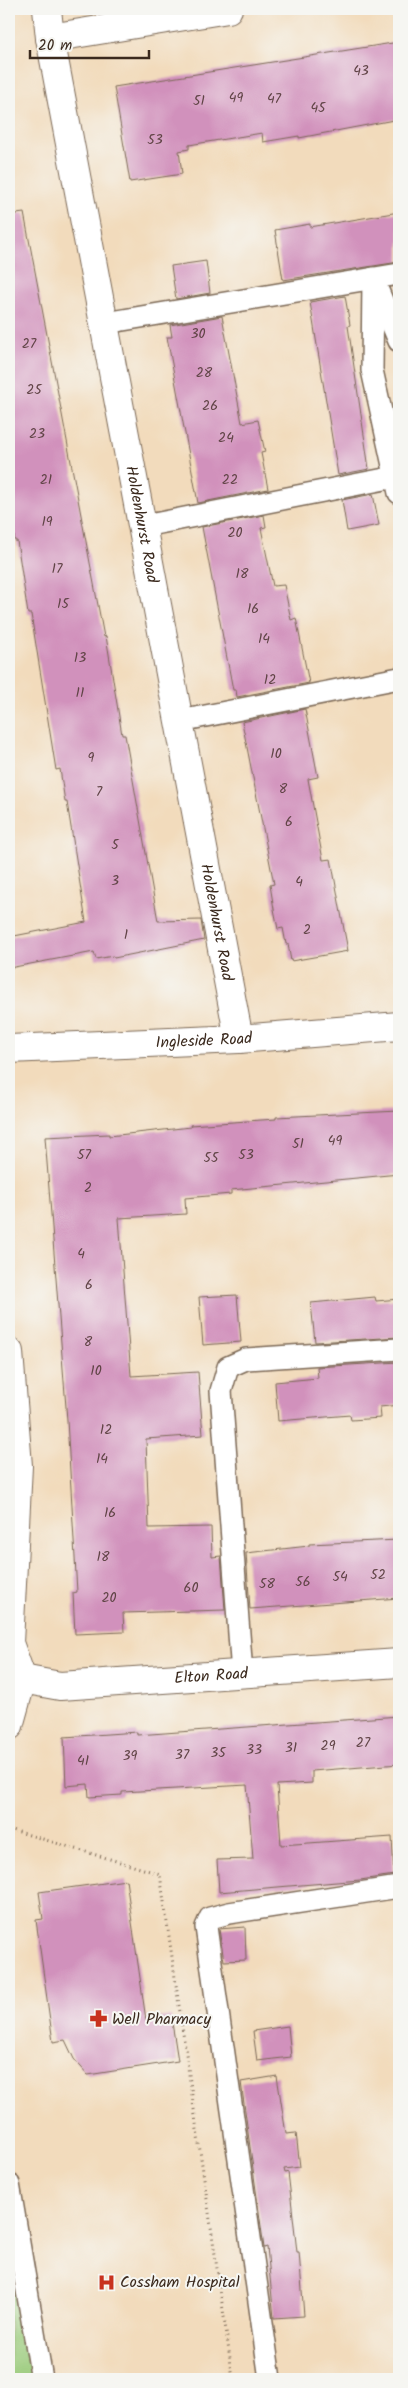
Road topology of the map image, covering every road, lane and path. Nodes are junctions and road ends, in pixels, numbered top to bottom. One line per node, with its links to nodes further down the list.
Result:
1 (47, 9): 3 (street, Holdenhurst Road)
2 (228, 9): 3 (street)
3 (50, 38): 6 (street, Holdenhurst Road)
4 (399, 274): 5 (lane)
5 (373, 278): 6 (lane); 7 (lane); 8 (lane)
6 (104, 323): 10 (street, Holdenhurst Road)
7 (399, 341)
8 (390, 412): 9 (lane)
9 (397, 485): 10 (lane)
10 (144, 526): 12 (street, Holdenhurst Road)
11 (399, 678): 12 (lane)
12 (180, 721): 14 (street, Holdenhurst Road)
13 (399, 1026): 14 (street, Ingleside Road)
14 (239, 1039): 15 (street, Ingleside Road)
15 (9, 1049)
16 (399, 1349): 20 (lane)
17 (9, 1352): 18 (street)
18 (10, 1565): 21 (street)
19 (399, 1663): 20 (street, Elton Road)
20 (242, 1674): 21 (street, Elton Road)
21 (22, 1678): 22 (street)
22 (9, 1726)
23 (9, 1829): 27 (path)
24 (399, 1887): 28 (lane)
25 (9, 2184): 26 (lane)
26 (42, 2379)
27 (233, 2379)
28 (270, 2379)

